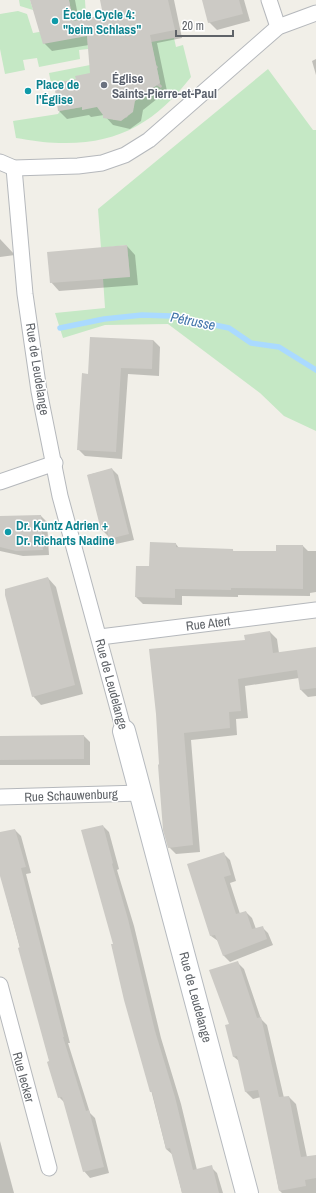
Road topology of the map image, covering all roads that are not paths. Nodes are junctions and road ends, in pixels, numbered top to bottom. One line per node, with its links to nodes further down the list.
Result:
1 (269, 0): 3 (street)
2 (316, 13): 3 (street)
3 (278, 27): 5 (street)
4 (0, 162): 5 (street)
5 (14, 168): 6 (street, Rue de Leudelange)
6 (55, 463): 7 (street); 9 (street, Rue de Leudelange)
7 (0, 482)
8 (316, 610): 9 (street, Rue Atert)
9 (100, 637): 10 (street, Rue de Leudelange)
10 (124, 731): 11 (street, Rue de Leudelange)
11 (141, 792): 12 (street, Rue Schauwenburg); 15 (street, Rue de Leudelange)
12 (0, 797)
13 (0, 985): 14 (street, Rue Iecker)
14 (48, 1168)
15 (247, 1193)

